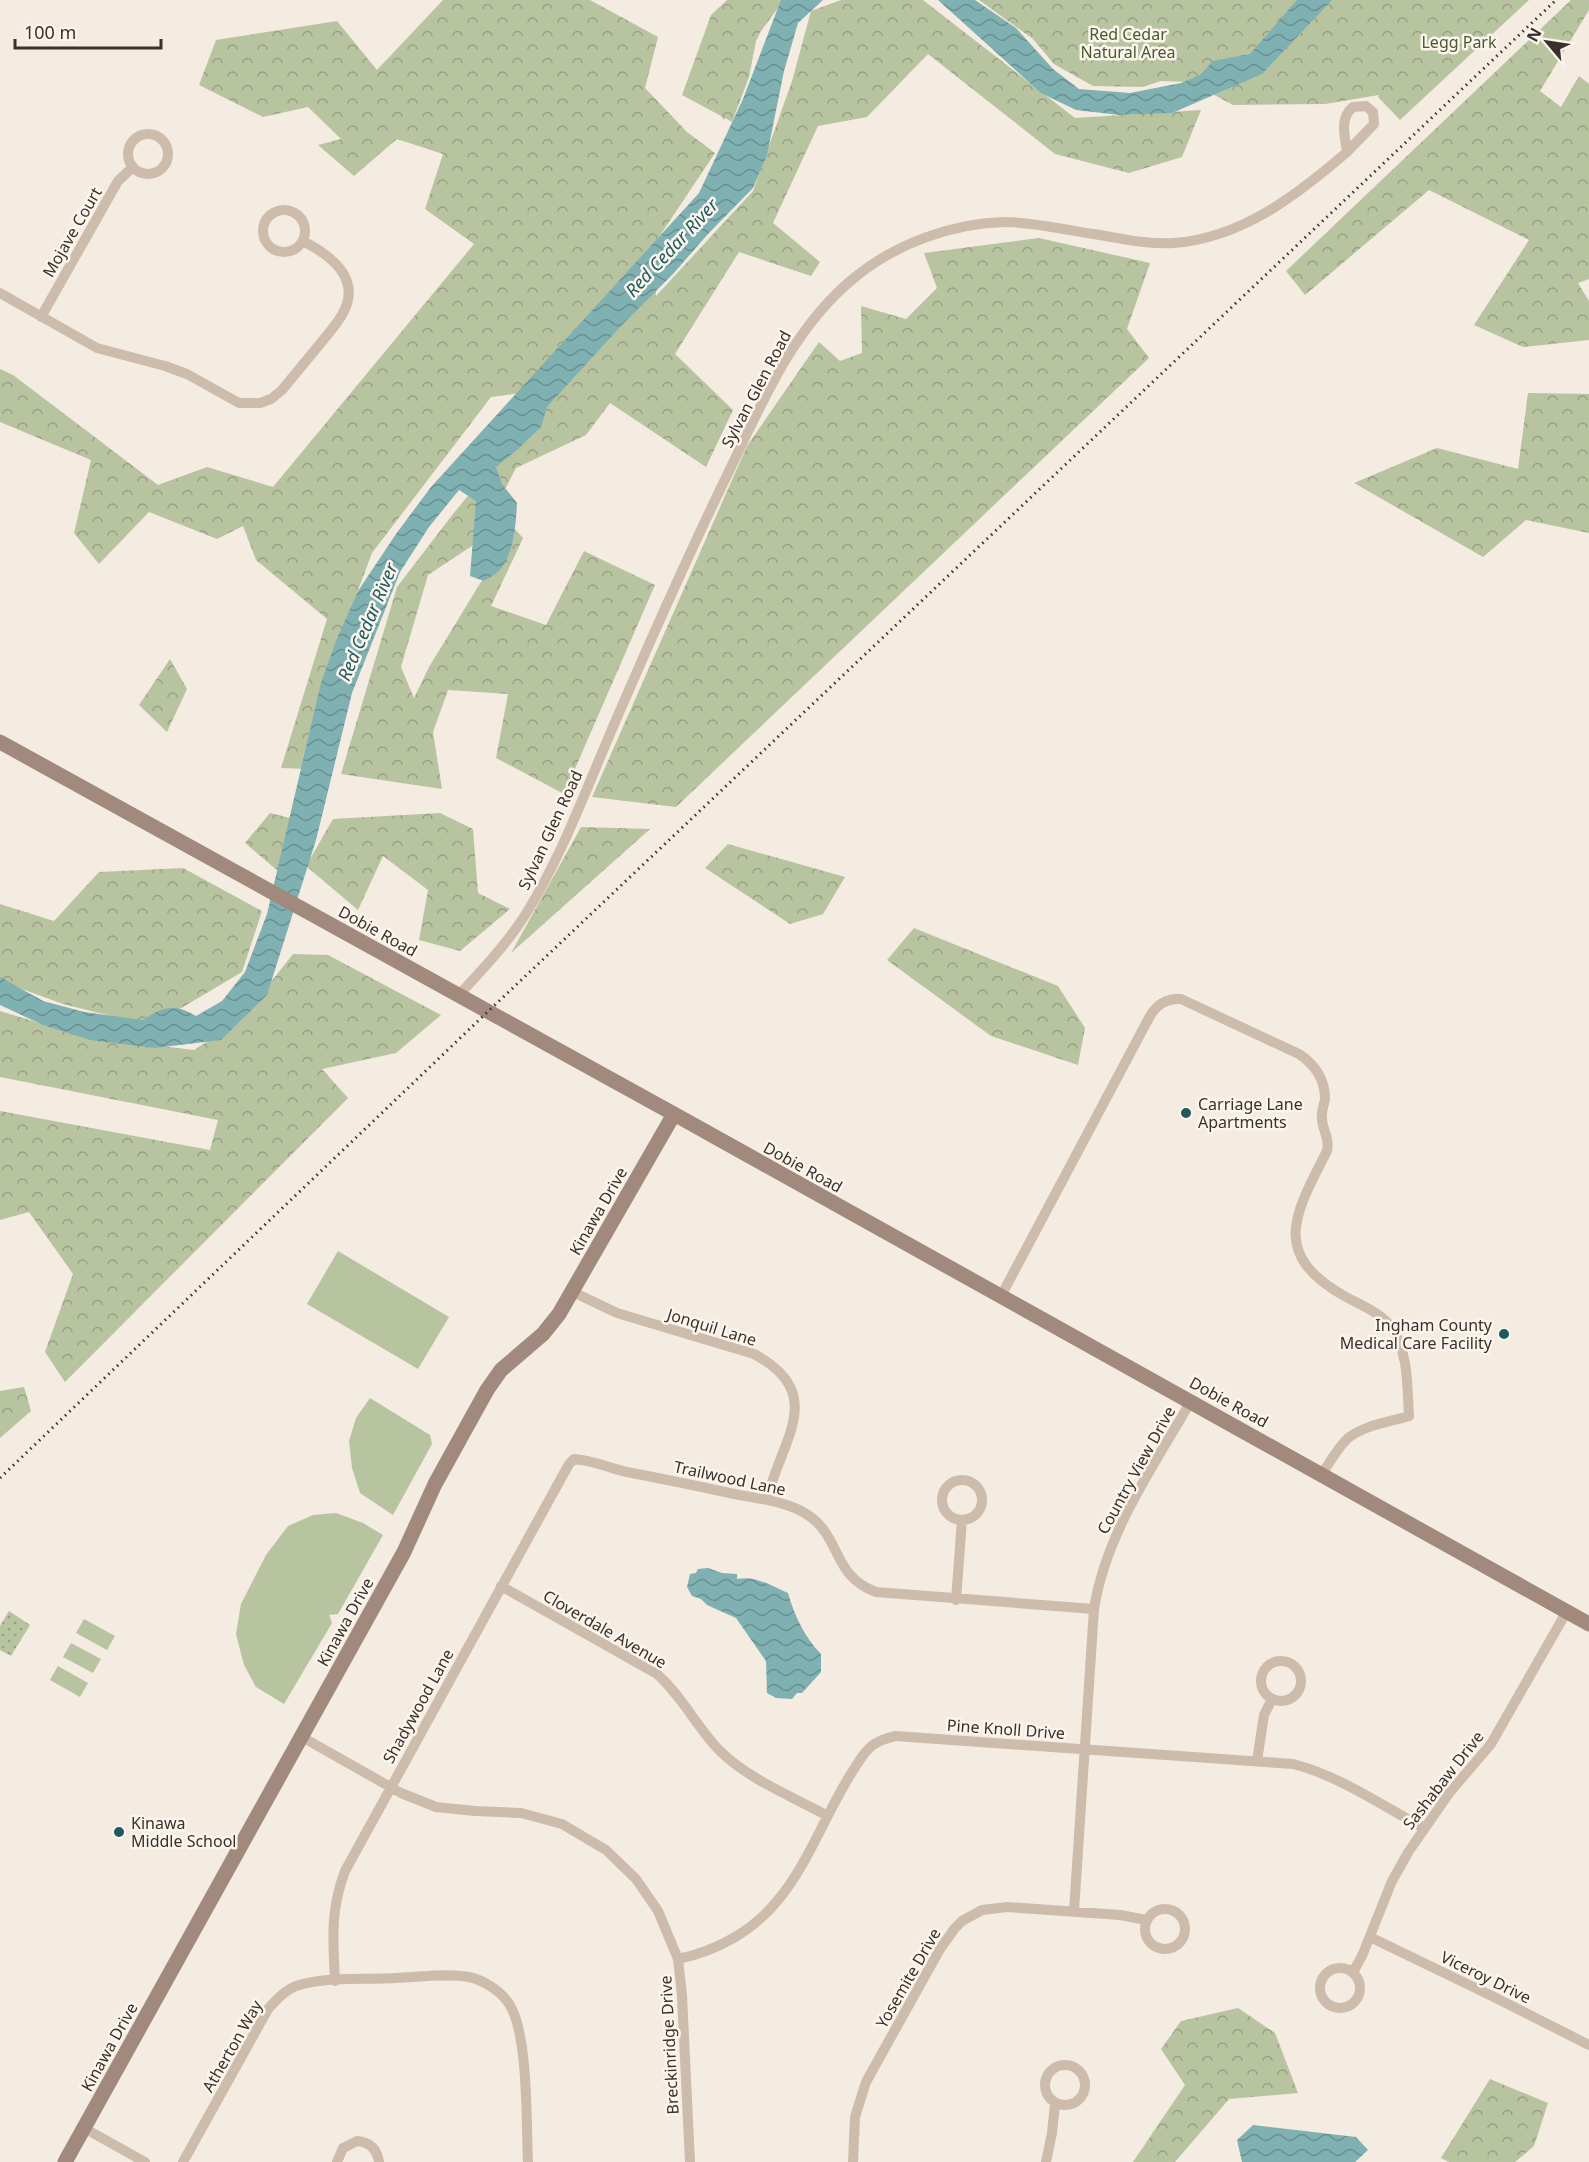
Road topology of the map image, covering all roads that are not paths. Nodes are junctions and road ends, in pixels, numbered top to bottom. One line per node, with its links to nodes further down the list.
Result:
1 (1347, 152): 7 (street, Sylvan Glen Road)
2 (133, 167): 5 (street, Mojave Court)
3 (303, 241): 3 (street); 5 (street)
4 (0, 293): 5 (street)
5 (41, 317)
6 (0, 742): 7 (street, Dobie Road)
7 (458, 996): 8 (street, Dobie Road)
8 (674, 1114): 9 (street, Kinawa Drive); 10 (street, Dobie Road)
9 (573, 1292): 14 (street, Jonquil Lane); 22 (street, Kinawa Drive)
10 (1001, 1296): 11 (street, Dobie Road); 13 (street)
11 (1191, 1401): 13 (street, Dobie Road); 18 (street, Country View Drive)
12 (573, 1459): 14 (street, Trailwood Lane); 16 (street, Shadywood Lane)
13 (1322, 1474): 19 (street, Dobie Road)
14 (767, 1500): 17 (street, Trailwood Lane)
15 (962, 1520): 17 (street)
16 (501, 1586): 25 (street, Shadywood Lane); 26 (street, Cloverdale Avenue)
17 (956, 1600): 18 (street, Trailwood Lane)
18 (1094, 1610): 23 (street, Country View Drive)
19 (1567, 1611): 20 (street, Dobie Road); 27 (street, Sashabaw Drive)
20 (1589, 1624)
21 (1272, 1699): 24 (street)
22 (302, 1737): 25 (street, Breckinridge Drive); 36 (street, Kinawa Drive)
23 (1084, 1749): 24 (street, Pine Knoll Drive); 26 (street, Pine Knoll Drive); 28 (street, Country View Drive)
24 (1257, 1761): 27 (street, Pine Knoll Drive)
25 (390, 1787): 31 (street, Breckinridge Drive); 33 (street, Shadywood Lane)
26 (826, 1815): 31 (street, Pine Knoll Drive)
27 (1424, 1828): 30 (street, Sashabaw Drive)
28 (1074, 1911): 29 (street, Yosemite Drive); 44 (street, Yosemite Drive)
29 (1146, 1920)
30 (1370, 1937): 32 (street, Sashabaw Drive); 34 (street, Viceroy Drive)
31 (678, 1959): 43 (street, Breckinridge Drive)
32 (1353, 1972)
33 (335, 1981): 39 (street, Atherton Way); 42 (street, Atherton Way)
34 (1589, 2045)
35 (1055, 2103): 45 (street)
36 (84, 2128): 37 (street, Kinawa Drive); 38 (street)
37 (66, 2162)
38 (145, 2162)
39 (183, 2162)
40 (338, 2162): 41 (street)
41 (379, 2162)
42 (528, 2162)
43 (690, 2162)
44 (854, 2162)
45 (1046, 2162)

